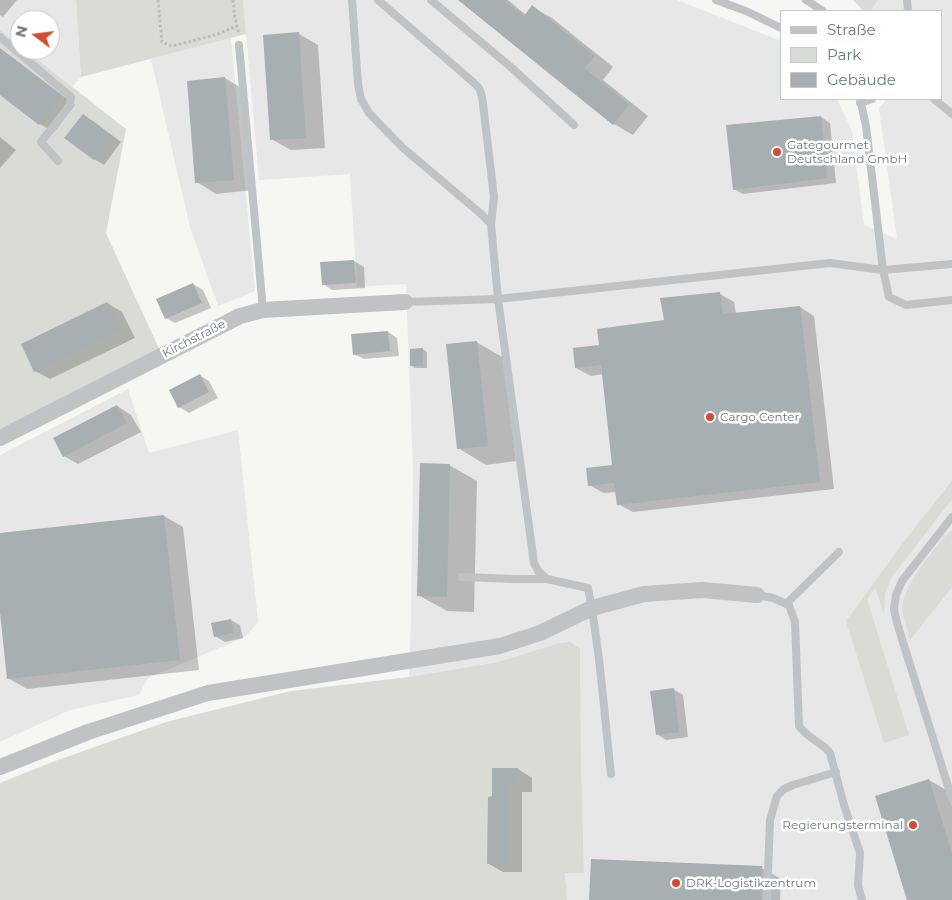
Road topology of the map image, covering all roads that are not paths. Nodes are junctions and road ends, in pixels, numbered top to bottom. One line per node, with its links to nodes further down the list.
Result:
1 (352, 0): 15 (lane)
2 (378, 0): 15 (lane)
3 (431, 0): 13 (lane)
4 (716, 0): 7 (lane)
5 (806, 0): 6 (lane)
6 (821, 10)
7 (780, 28)
8 (0, 37): 14 (lane)
9 (240, 45): 21 (lane)
10 (859, 100): 17 (lane)
11 (935, 100): 12 (lane)
12 (952, 114)
13 (574, 125)
14 (58, 161)
15 (491, 224): 18 (lane)
16 (952, 264): 17 (lane)
17 (883, 270): 18 (lane); 19 (lane)
18 (498, 299): 20 (lane); 26 (lane)
19 (952, 300)
20 (405, 302): 21 (street, Kirchstraße)
21 (263, 310): 22 (street, Kirchstraße)
22 (0, 438)
23 (952, 517): 33 (lane)
24 (839, 552): 28 (lane)
25 (462, 577): 26 (lane)
26 (547, 579): 29 (lane)
27 (757, 595): 28 (lane); 29 (street)
28 (786, 604): 31 (lane)
29 (592, 608): 30 (street); 32 (lane)
30 (0, 767)
31 (836, 772): 35 (lane); 37 (lane)
32 (611, 774)
33 (952, 799)
34 (762, 850): 35 (lane)
35 (768, 860): 36 (lane)
36 (767, 900)
37 (862, 900)

